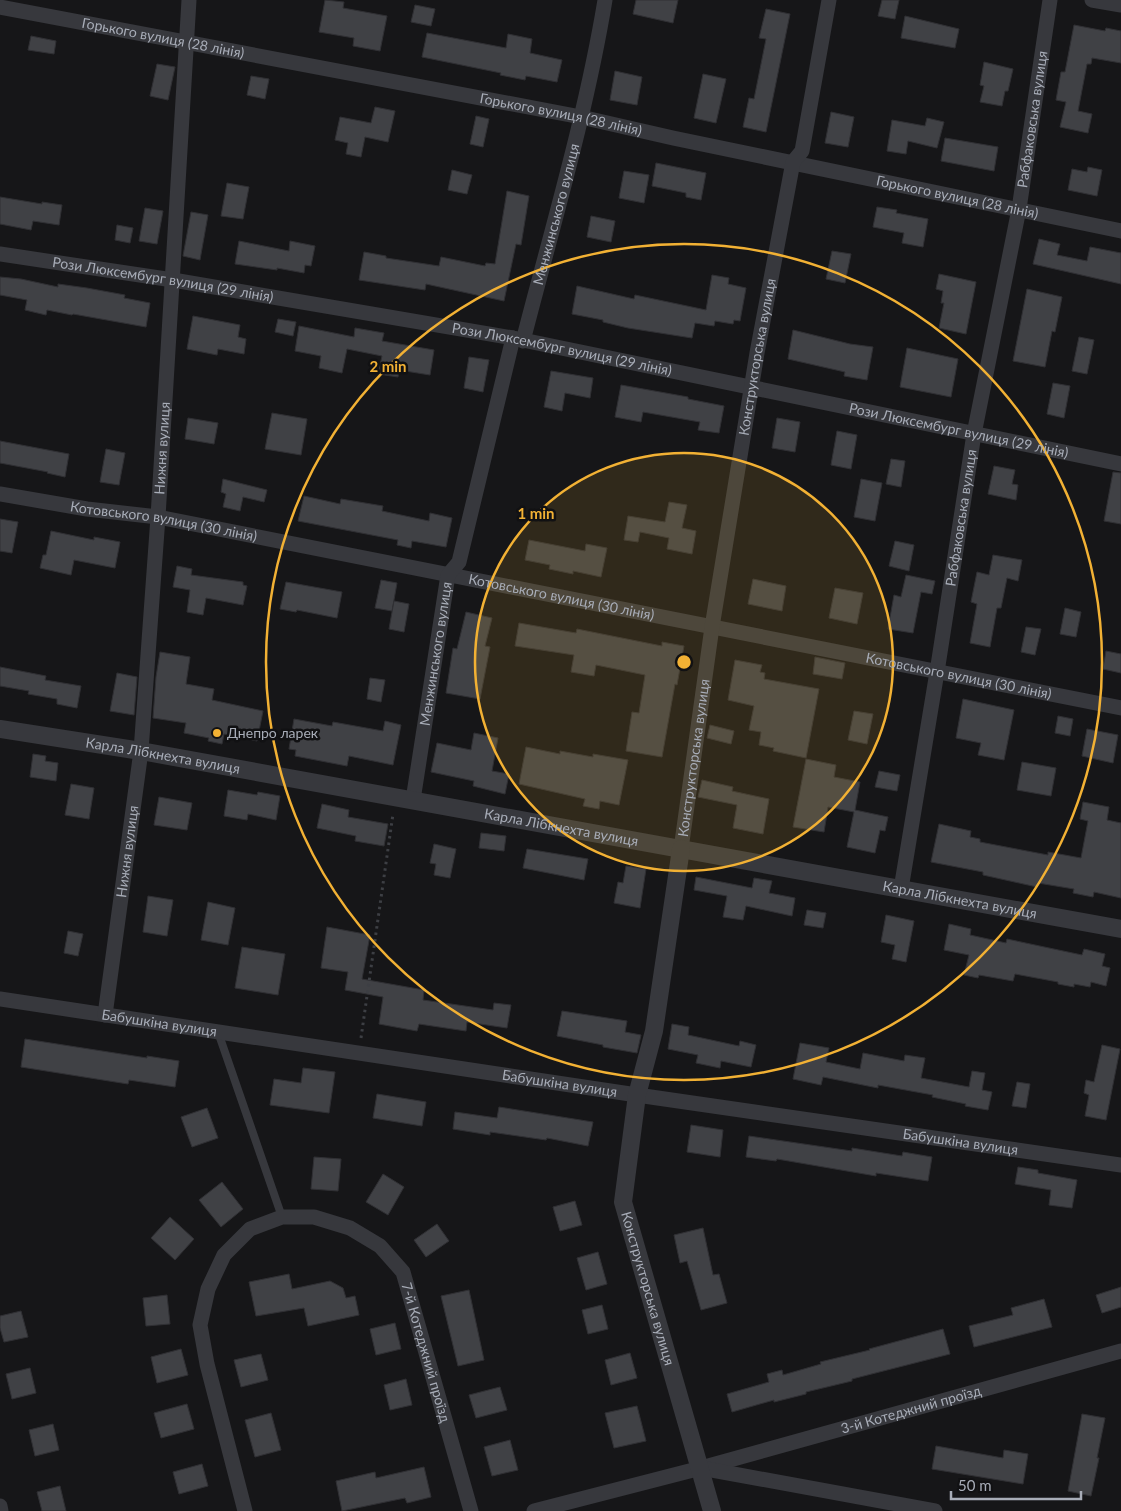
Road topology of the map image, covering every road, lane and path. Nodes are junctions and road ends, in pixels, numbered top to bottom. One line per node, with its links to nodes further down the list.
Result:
1 (189, 0): 8 (street, Нижня вулиця)
2 (605, 0): 9 (street, Менжинського вулиця)
3 (829, 0): 10 (street, Конструкторська вулиця)
4 (1050, 0): 11 (street, Рабфаковська вулиця)
5 (1092, 0): 6 (street)
6 (1121, 5)
7 (0, 6): 8 (street, Горького вулиця (28 лiнiя))
8 (186, 42): 9 (street, Горького вулиця (28 лiнiя)); 14 (street, Нижня вулиця)
9 (580, 117): 10 (street, Горького вулиця (28 лiнiя)); 15 (street, Менжинського вулиця)
10 (792, 162): 11 (street, Горького вулиця (28 лiнiя)); 16 (street, Конструкторська вулиця)
11 (1018, 209): 12 (street, Горького вулиця (28 лiнiя)); 17 (street, Рабфаковська вулиця)
12 (1121, 231)
13 (0, 254): 14 (street, Рози Люксембург вулиця (29 лiнiя))
14 (173, 280): 15 (street, Рози Люксембург вулиця (29 лiнiя)); 20 (street, Нижня вулиця)
15 (518, 340): 16 (street, Рози Люксембург вулиця (29 лiнiя)); 21 (street, Менжинського вулиця)
16 (752, 388): 17 (street, Рози Люксембург вулиця (29 лiнiя)); 22 (street, Конструкторська вулиця)
17 (974, 434): 18 (street, Рози Люксембург вулиця (29 лiнiя)); 23 (street, Рабфаковська вулиця)
18 (1121, 464)
19 (0, 494): 20 (street, Котовського вулиця (30 лiнiя))
20 (158, 517): 21 (street, Котовського вулиця (30 лiнiя)); 26 (street, Нижня вулиця)
21 (448, 575): 22 (street, Котовського вулиця (30 лiнiя)); 28 (street, Менжинського вулиця)
22 (712, 627): 23 (street, Котовського вулиця (30 лiнiя)); 29 (street, Конструкторська вулиця)
23 (937, 672): 24 (street, Котовського вулиця (30 лiнiя)); 30 (street, Рабфаковська вулиця)
24 (1121, 708)
25 (0, 730): 26 (street, Карла Лібкнехта вулиця)
26 (141, 751): 27 (street, Карла Лібкнехта вулиця); 33 (street, Нижня вулиця)
27 (395, 797): 28 (street, Карла Лібкнехта вулиця); 35 (path)
28 (413, 800): 29 (street, Карла Лібкнехта вулиця)
29 (681, 849): 30 (street, Карла Лібкнехта вулиця); 36 (street, Конструкторська вулиця)
30 (901, 889): 31 (street, Карла Лібкнехта вулиця)
31 (1121, 929)
32 (0, 999): 33 (street, Бабушкіна вулиця)
33 (106, 1015): 34 (street, Бабушкіна вулиця)
34 (218, 1032): 35 (street, Бабушкіна вулиця); 38 (lane)
35 (359, 1053): 36 (street, Бабушкіна вулиця)
36 (637, 1095): 37 (street, Бабушкіна вулиця); 40 (street, Конструкторська вулиця)
37 (1121, 1165)
38 (282, 1217): 43 (street, 7-й Котеджний проїзд); 44 (street, 7-й Котеджний проїзд)
39 (1121, 1351): 40 (street, 3-й Котеджний проїзд)
40 (701, 1468): 45 (street, 3-й Котеджний проїзд); 46 (street, Конструкторська вулиця); 47 (street)
41 (0, 1506): 42 (street)
42 (1, 1511)
43 (245, 1511)
44 (471, 1511)
45 (534, 1511)
46 (712, 1511)
47 (935, 1511)

